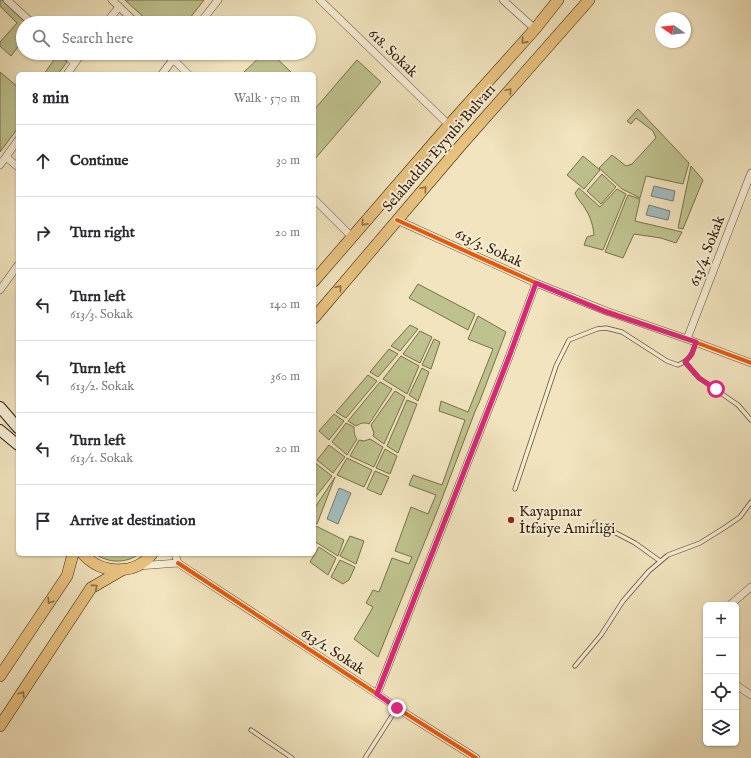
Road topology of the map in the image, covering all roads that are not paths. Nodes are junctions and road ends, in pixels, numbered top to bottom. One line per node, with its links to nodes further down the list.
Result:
1 (7, 0): 9 (street)
2 (112, 0): 8 (street)
3 (218, 0): 12 (street)
4 (320, 0): 22 (street, 618. Sokak)
5 (503, 0): 13 (street)
6 (558, 0): 13 (main road, Selahaddin Eyyubi Bulvarı)
7 (588, 0): 29 (main road, Selahaddin Eyyubi Bulvarı, one-way to 7)
8 (119, 7): 10 (street); 11 (street)
9 (24, 16)
10 (112, 16)
11 (129, 16)
12 (205, 16)
13 (535, 29): 22 (main road, Selahaddin Eyyubi Bulvarı, one-way to 22)
14 (71, 60): 18 (street)
15 (76, 60): 18 (street)
16 (173, 60): 20 (street)
17 (179, 60): 21 (street)
18 (74, 63): 19 (street)
19 (67, 72)
20 (164, 72)
21 (187, 72)
22 (449, 125): 30 (main road, Selahaddin Eyyubi Bulvarı, one-way to 30)
23 (16, 143): 24 (street)
24 (6, 157): 25 (street); 26 (street)
25 (0, 165)
26 (16, 165)
27 (751, 173): 36 (street, 613/4. Sokak)
28 (316, 201): 30 (street)
29 (397, 220): 33 (street, 613/3. Sokak); 35 (main road, Selahaddin Eyyubi Bulvarı, one-way to 29)
30 (352, 237): 32 (main road, Selahaddin Eyyubi Bulvarı)
31 (16, 268): 34 (street)
32 (316, 279)
33 (536, 283): 36 (street, 613/3. Sokak); 61 (street)
34 (0, 290)
35 (316, 316)
36 (686, 339): 37 (street, 613/3. Sokak)
37 (696, 342): 38 (lane); 39 (street, 613/3. Sokak)
38 (685, 362): 41 (lane); 45 (lane)
39 (751, 363)
40 (0, 407): 42 (main road)
41 (751, 420)
42 (16, 426)
43 (0, 430): 44 (main road)
44 (16, 444)
45 (516, 489)
46 (751, 502): 52 (lane)
47 (595, 522): 52 (lane)
48 (71, 556): 59 (main road, one-way to 59)
49 (84, 556): 55 (main road)
50 (150, 556): 54 (main road)
51 (176, 556): 53 (street)
52 (660, 561): 58 (lane)
53 (178, 563): 54 (street); 61 (street, 613/1. Sokak)
54 (136, 566): 55 (main road)
55 (122, 570): 64 (main road, one-way to 55)
56 (751, 586): 57 (street)
57 (733, 602)
58 (576, 666)
59 (0, 676)
60 (739, 687): 62 (street)
61 (377, 694): 63 (street, 613/1. Sokak)
62 (751, 695)
63 (397, 708): 67 (lane); 68 (street, 613/1. Sokak)
64 (0, 726)
65 (251, 730): 66 (lane)
66 (292, 758)
67 (365, 758)
68 (476, 758)

